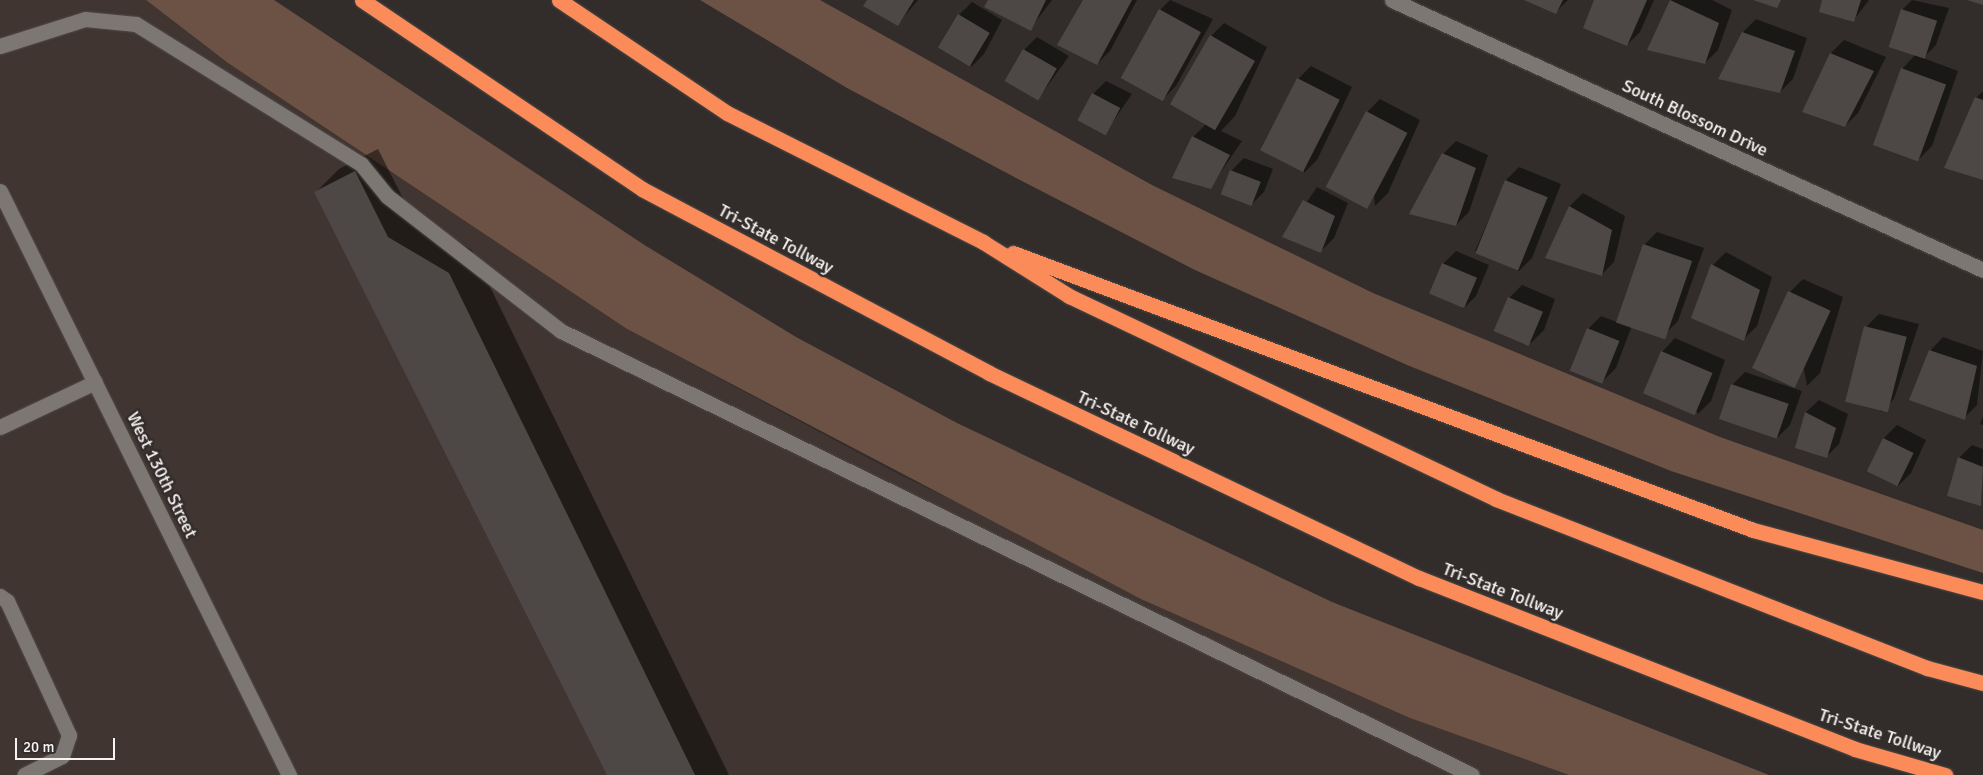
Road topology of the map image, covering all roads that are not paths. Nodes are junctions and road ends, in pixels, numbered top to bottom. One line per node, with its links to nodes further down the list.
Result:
1 (362, 0): 16 (highway, Tri-State Tollway)
2 (559, 0): 6 (highway)
3 (1392, 0): 7 (street, South Blossom Drive)
4 (0, 46): 15 (street)
5 (0, 191): 8 (street, West 130th Street)
6 (983, 242): 10 (highway); 12 (highway)
7 (1983, 270)
8 (95, 382): 9 (street); 14 (street, West 130th Street)
9 (0, 427)
10 (1983, 592)
11 (0, 596): 13 (street)
12 (1983, 683)
13 (24, 775)
14 (289, 775)
15 (1472, 775)
16 (1946, 775)

